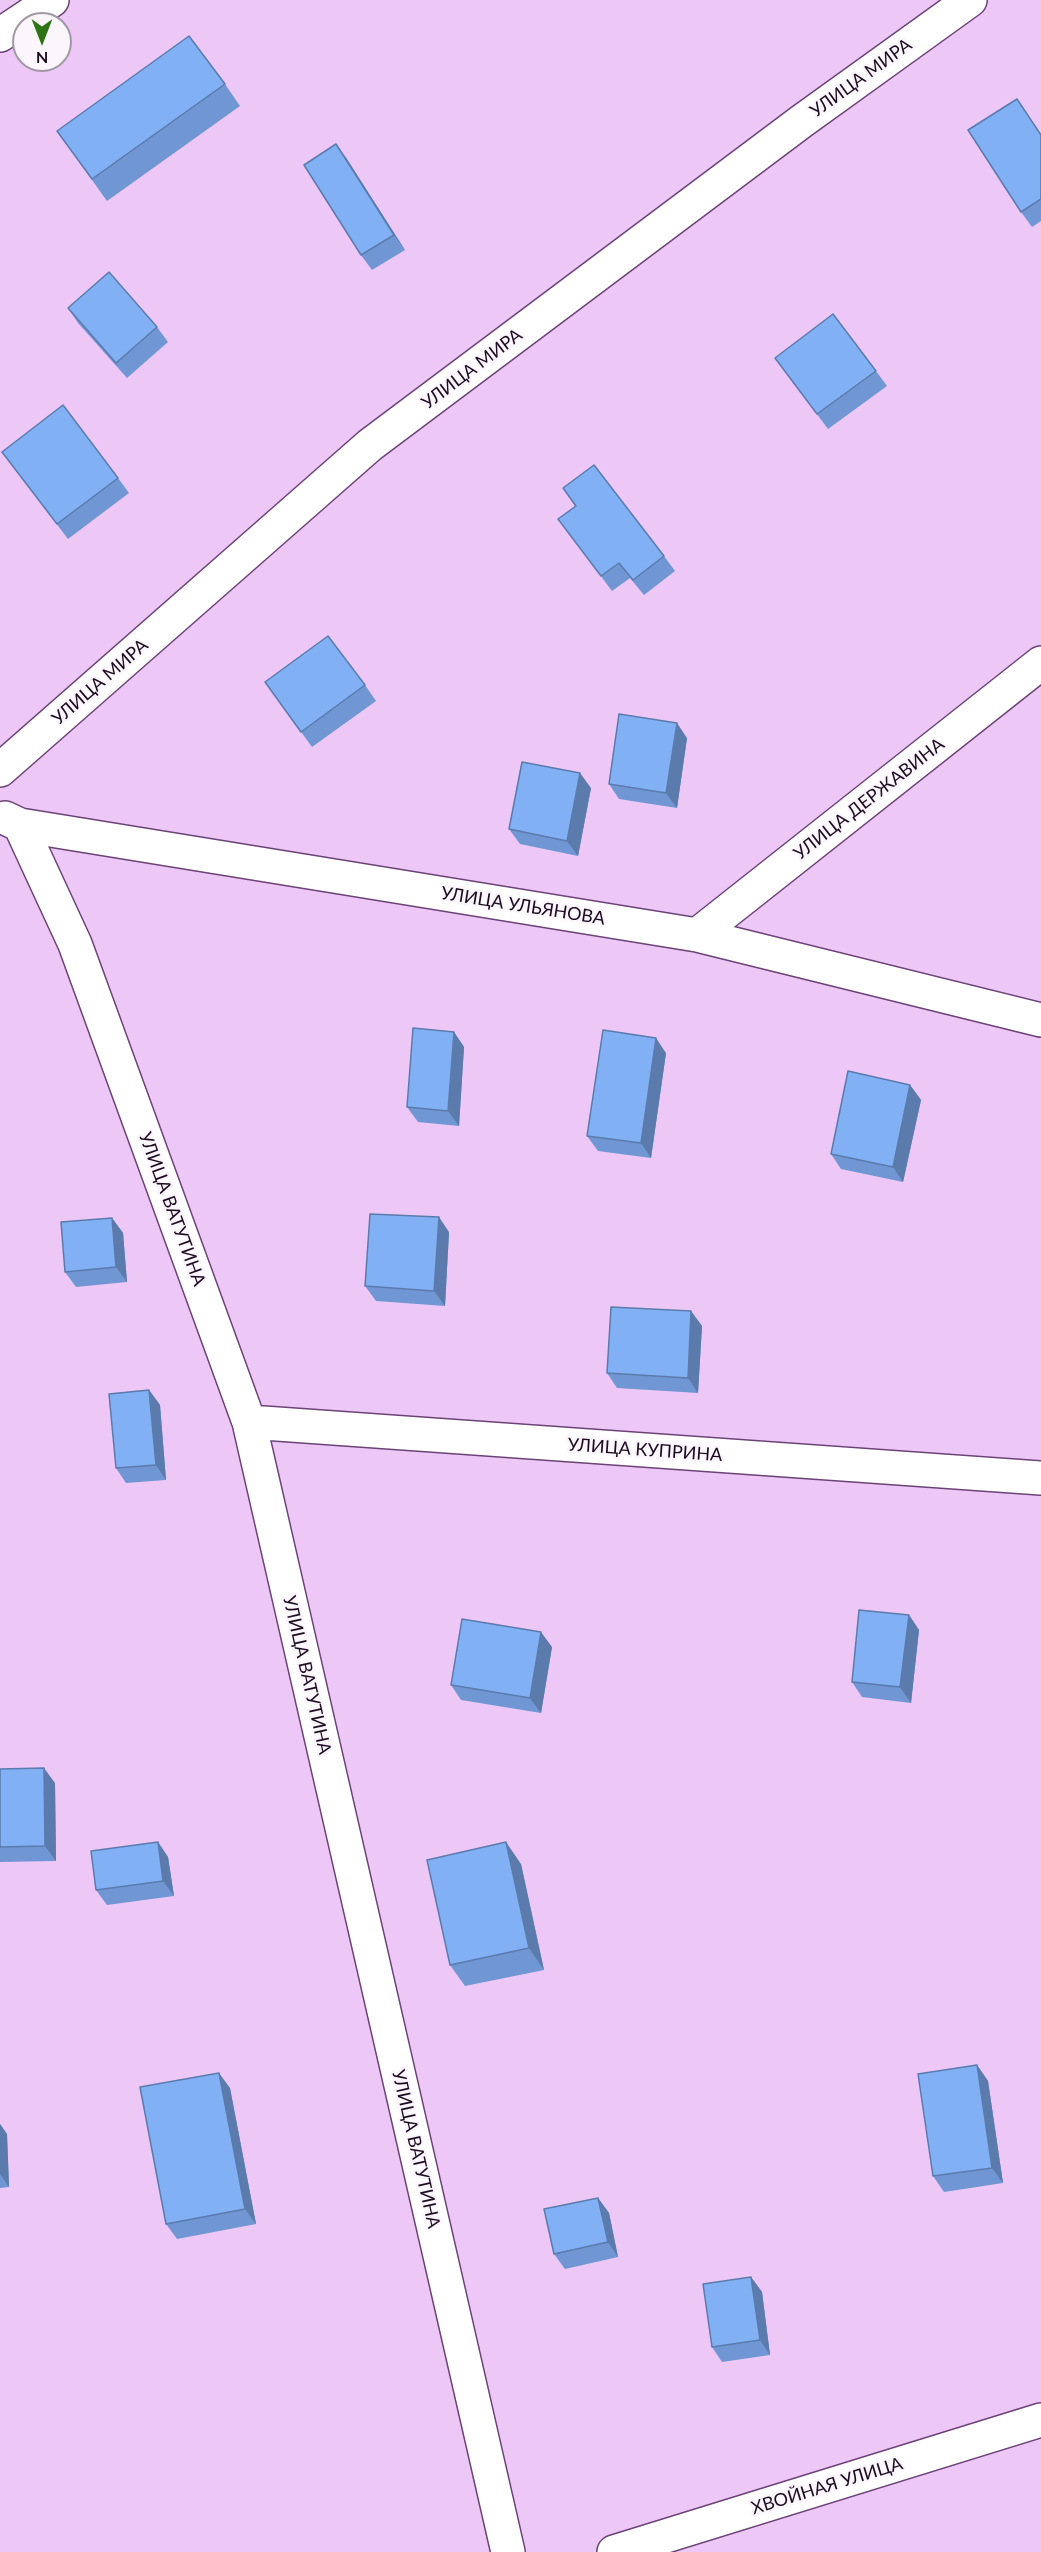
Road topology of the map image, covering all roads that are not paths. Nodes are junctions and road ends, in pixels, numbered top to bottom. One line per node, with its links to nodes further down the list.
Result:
1 (52, 0): 3 (street)
2 (970, 0): 5 (street, УЛИЦА МИРА)
3 (0, 35)
4 (1041, 663): 7 (street, УЛИЦА ДЕРЖАВИНА)
5 (0, 770)
6 (10, 820): 7 (street, УЛИЦА УЛЬЯНОВА); 9 (street, УЛИЦА ВАТУТИНА)
7 (697, 935): 8 (street, УЛИЦА УЛЬЯНОВА)
8 (1041, 1020)
9 (249, 1422): 10 (street, УЛИЦА КУПРИНА); 12 (street, УЛИЦА ВАТУТИНА)
10 (1041, 1478)
11 (1041, 2420): 13 (street, ХВОЙНАЯ УЛИЦА)
12 (508, 2552)
13 (614, 2552)

